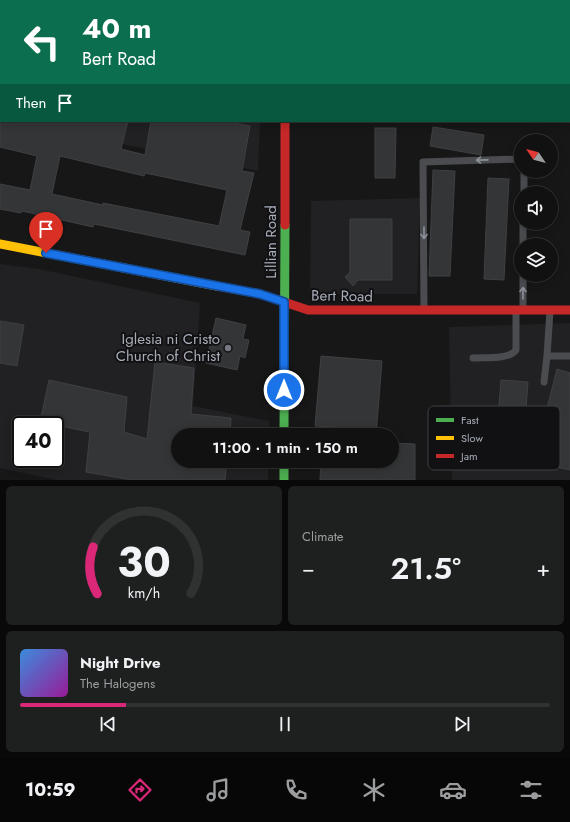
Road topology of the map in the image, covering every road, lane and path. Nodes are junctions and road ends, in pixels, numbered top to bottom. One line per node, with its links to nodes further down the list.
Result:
1 (285, 122): 5 (street, Lillian Road)
2 (514, 159): 6 (lane, one-way to 6)
3 (0, 244): 5 (street, Bert Road)
4 (522, 282): 7 (lane, one-way to 4)
5 (284, 302): 6 (street, Bert Road); 14 (street, Lillian Road)
6 (424, 310): 7 (street, Bert Road)
7 (520, 310): 8 (street, Bert Road); 12 (lane)
8 (550, 310): 9 (street, Bert Road); 10 (lane)
9 (570, 310)
10 (547, 356): 11 (lane); 13 (lane)
11 (570, 356)
12 (473, 358)
13 (544, 382)
14 (284, 428)
15 (284, 468): 16 (street)
16 (284, 480)

